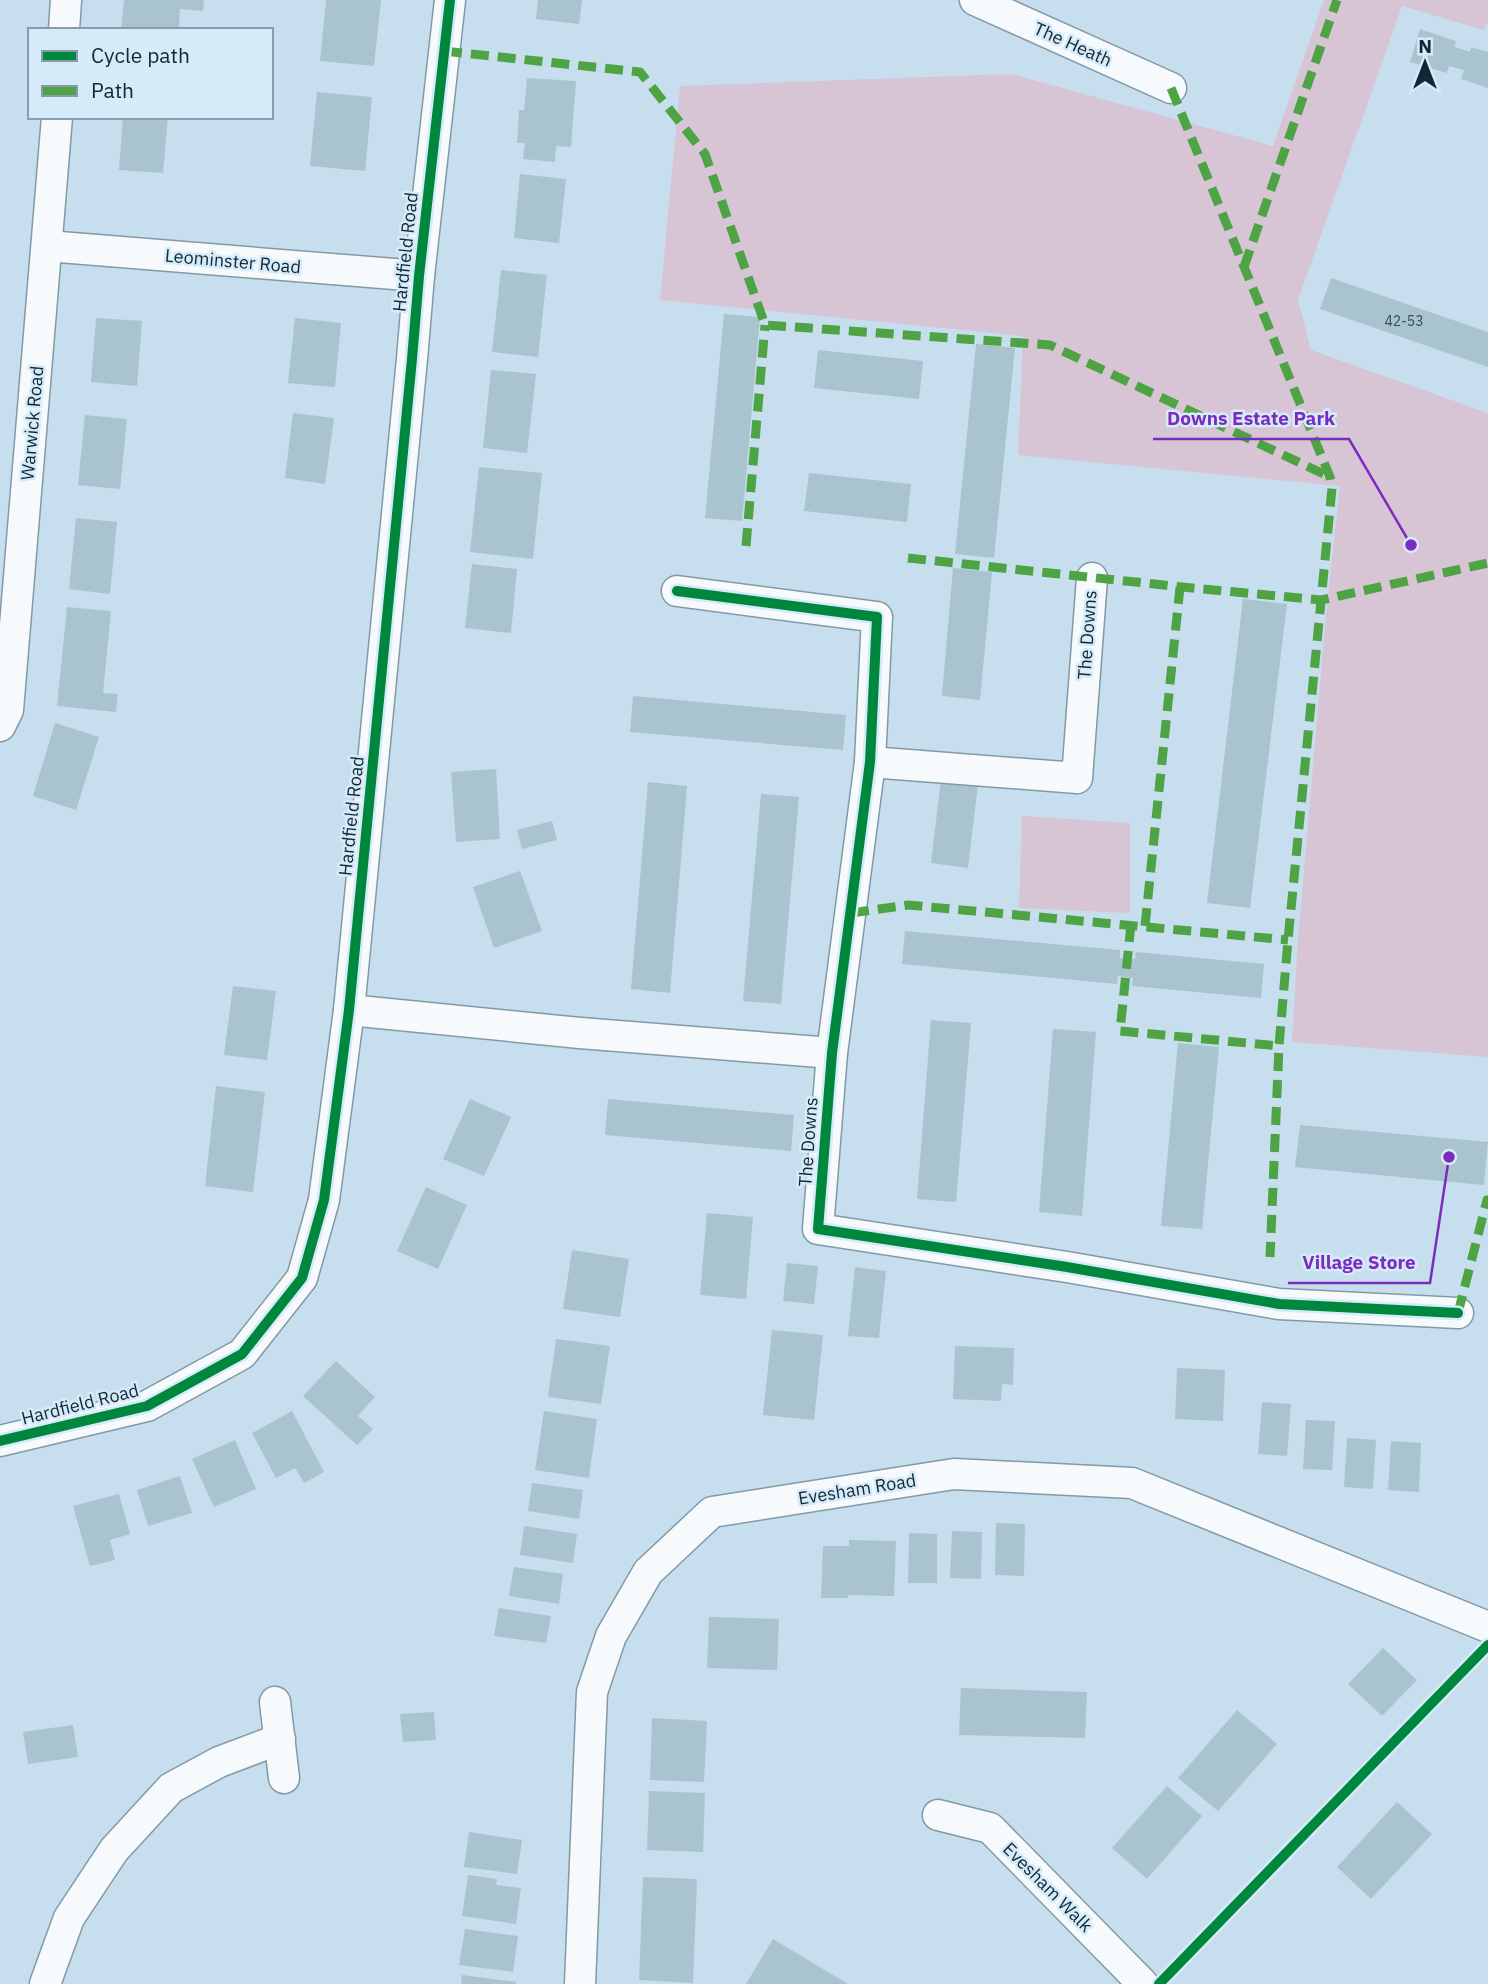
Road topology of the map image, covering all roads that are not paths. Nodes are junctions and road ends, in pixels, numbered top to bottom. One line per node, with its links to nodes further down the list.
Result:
1 (66, 0): 4 (street)
2 (450, 0): 8 (street, Hardfield Road)
3 (975, 0): 5 (street, The Heath)
4 (64, 28)
5 (1171, 88)
6 (57, 119): 7 (street, Warwick Road)
7 (47, 246): 8 (street, Leominster Road); 11 (street, Warwick Road)
8 (419, 276): 13 (street, Hardfield Road)
9 (1091, 578): 12 (street, The Downs)
10 (677, 591): 12 (street, The Downs)
11 (0, 726)
12 (870, 761): 14 (street, The Downs)
13 (349, 1010): 14 (street); 16 (street, Hardfield Road)
14 (832, 1053): 15 (street, The Downs)
15 (1458, 1313)
16 (0, 1441)
17 (1488, 1627): 23 (street, Evesham Road)
18 (275, 1702): 19 (street)
19 (280, 1739): 20 (street); 22 (street)
20 (284, 1778)
21 (938, 1815): 24 (street, Evesham Walk)
22 (45, 1984)
23 (580, 1984)
24 (1143, 1984)

